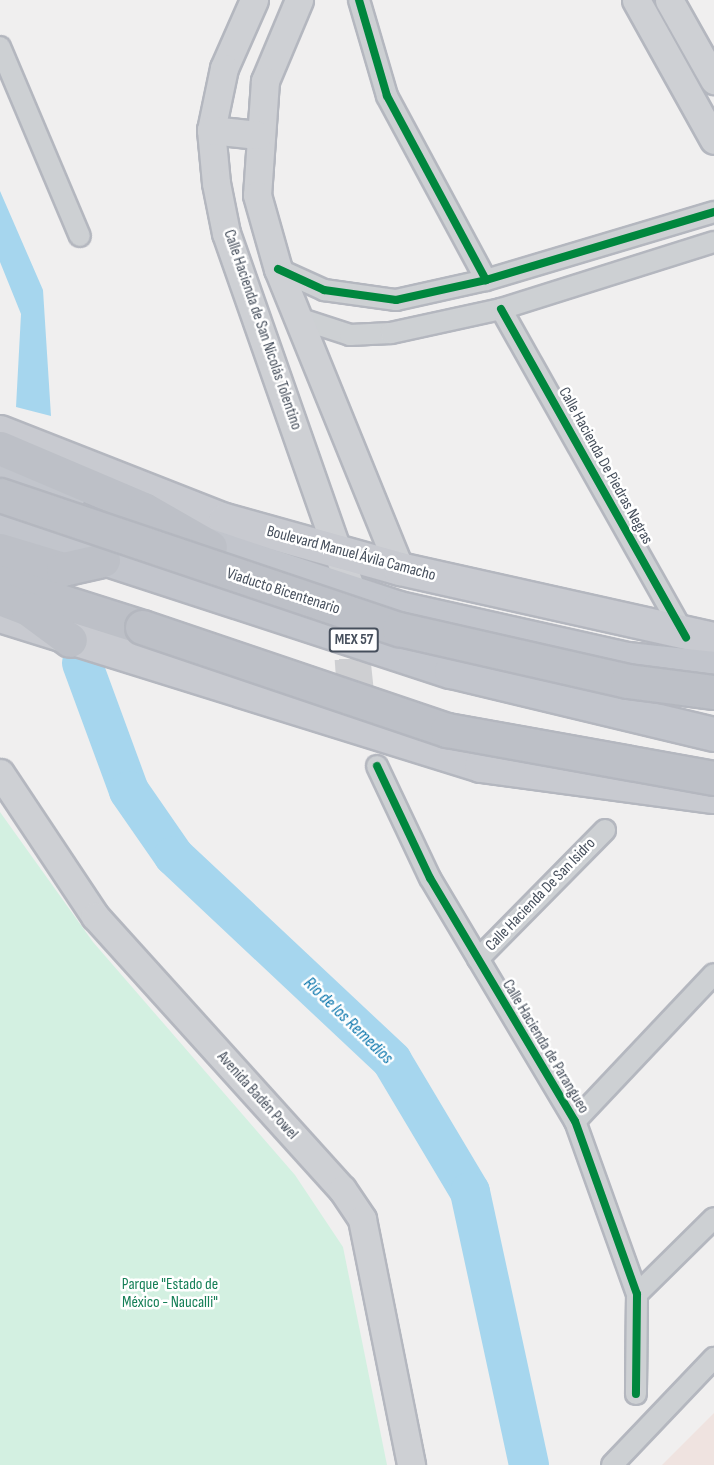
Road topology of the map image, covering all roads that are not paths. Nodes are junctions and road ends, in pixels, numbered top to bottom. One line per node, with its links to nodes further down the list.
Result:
1 (254, 0): 8 (main road, Calle Hacienda de San Nicolás Tolentino)
2 (299, 0): 9 (main road)
3 (359, 0): 15 (street)
4 (636, 0): 10 (main road)
5 (669, 0): 7 (main road)
6 (0, 47): 12 (street)
7 (714, 80)
8 (212, 130): 9 (main road); 26 (main road, Calle Hacienda de San Nicolás Tolentino)
9 (258, 135): 14 (main road)
10 (714, 140)
11 (714, 212): 15 (street)
12 (80, 236)
13 (714, 242): 16 (street)
14 (278, 269): 15 (street); 17 (main road)
15 (486, 280)
16 (501, 309): 17 (street); 29 (street, Calle Hacienda De Piedras Negras)
17 (298, 318): 25 (main road)
18 (0, 432): 26 (main road, Boulevard Manuel Ávila Camacho)
19 (0, 448): 23 (highway)
20 (0, 467): 23 (highway, Boulevard Manuel Ávila Camacho)
21 (0, 495): 32 (highway, Viaducto Bicentenario, bridge)
22 (0, 524): 24 (highway, MEX 57)
23 (210, 547): 31 (highway, Boulevard Manuel Ávila Camacho)
24 (103, 560): 27 (highway); 33 (highway, MEX 57)
25 (400, 568): 26 (main road, Boulevard Manuel Ávila Camacho); 29 (main road, Boulevard Manuel Ávila Camacho)
26 (346, 571)
27 (7, 576): 30 (highway); 36 (highway, bridge)
28 (0, 616): 30 (main road)
29 (700, 638)
30 (70, 640): 37 (main road)
31 (714, 668)
32 (714, 692)
33 (714, 734)
34 (377, 766): 39 (street, Calle Hacienda de Parangueo)
35 (0, 773): 46 (main road, Avenida Badén Powel)
36 (714, 778)
37 (714, 797)
38 (605, 830): 39 (street, Calle Hacienda De San Isidro)
39 (478, 959): 41 (street, Calle Hacienda de Parangueo)
40 (714, 974): 41 (street)
41 (575, 1121): 43 (street, Calle Hacienda de Parangueo)
42 (714, 1218): 43 (street)
43 (637, 1294): 45 (street, Calle Hacienda de Parangueo)
44 (714, 1358): 47 (street)
45 (636, 1394)
46 (411, 1465)
47 (612, 1465)

